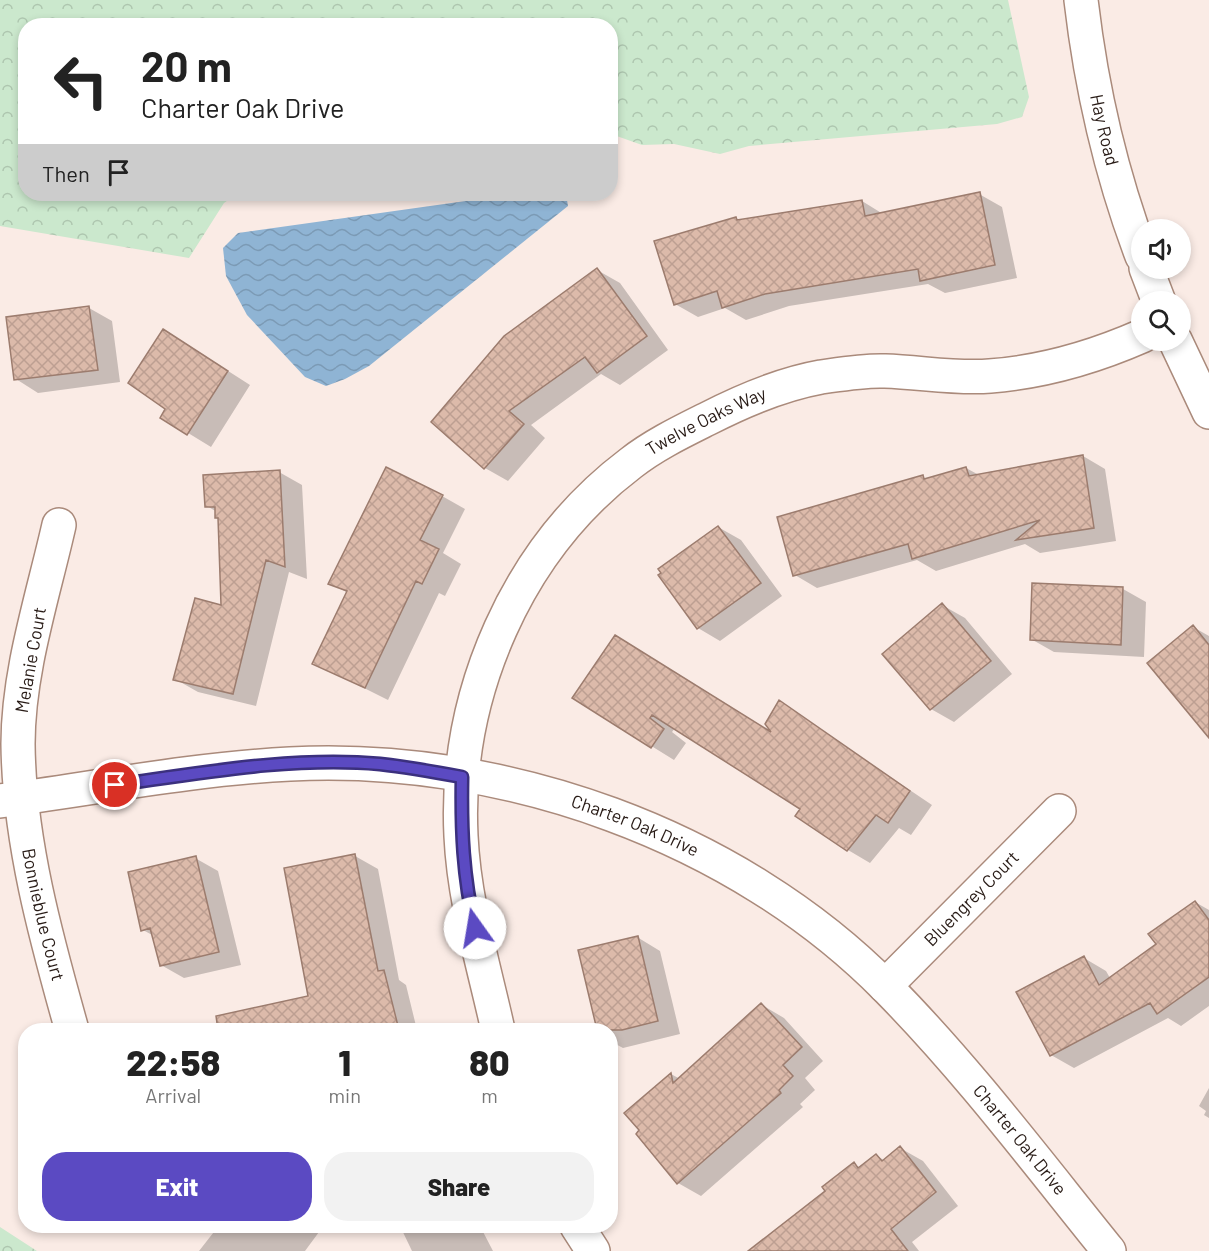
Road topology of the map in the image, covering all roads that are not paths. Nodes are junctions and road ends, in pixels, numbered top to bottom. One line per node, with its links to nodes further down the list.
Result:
1 (1081, 0): 2 (street, Hay Road)
2 (1131, 221)
3 (1131, 341): 7 (street, Twelve Oaks Way)
4 (1180, 351): 5 (street)
5 (1209, 412)
6 (59, 525): 8 (street, Melanie Court)
7 (462, 777): 8 (street, Charter Oak Drive); 10 (street, Charter Oak Drive); 12 (street, Twelve Oaks Way)
8 (11, 799): 11 (street, Bonnieblue Court)
9 (1059, 811): 10 (street, Bluengrey Court)
10 (885, 986): 15 (street, Charter Oak Drive)
11 (70, 1023)
12 (496, 1023)
13 (581, 1233): 14 (street)
14 (593, 1251)
15 (1108, 1251)

